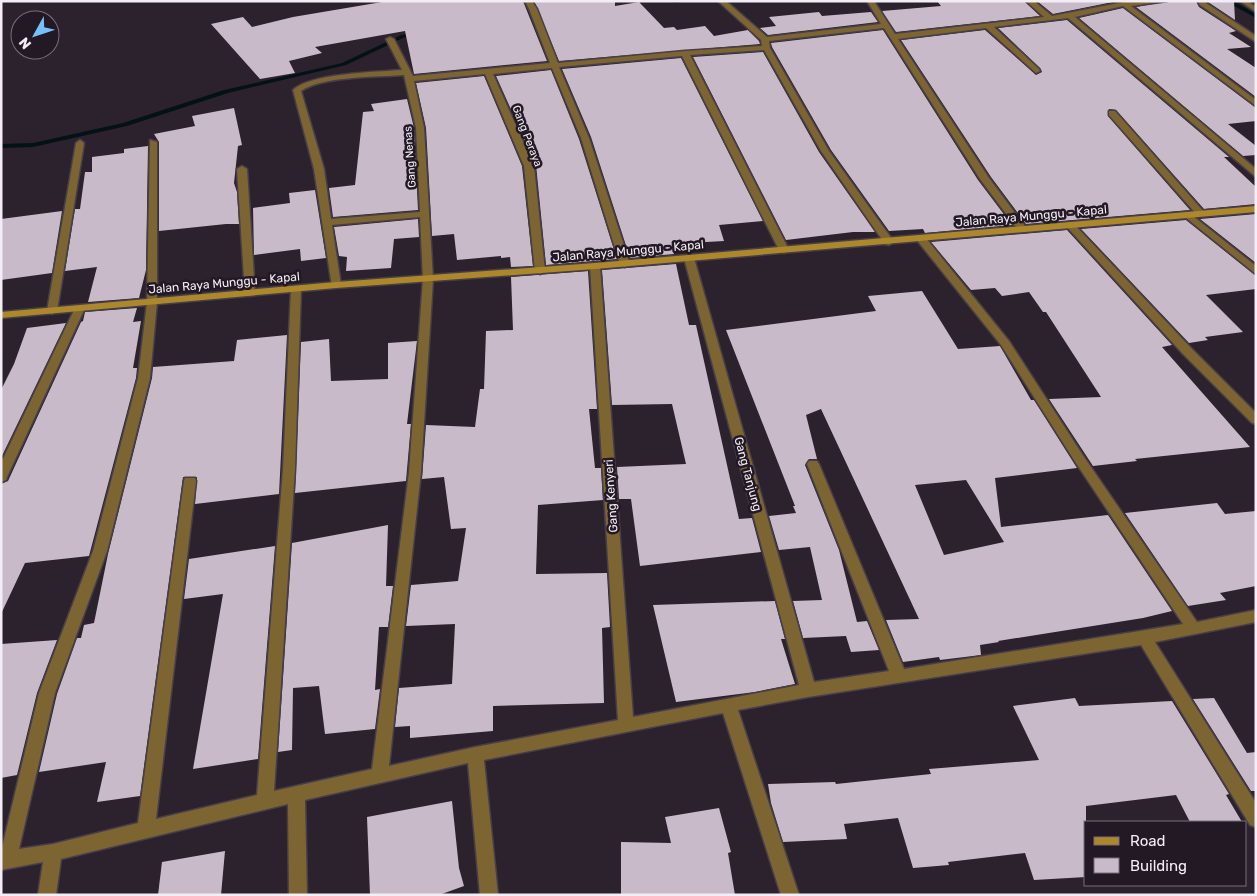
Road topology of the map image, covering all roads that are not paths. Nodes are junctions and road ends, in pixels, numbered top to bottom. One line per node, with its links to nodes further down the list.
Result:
1 (528, 1): 19 (street)
2 (721, 1): 17 (street)
3 (870, 1): 12 (street)
4 (1028, 1): 11 (street)
5 (1164, 1): 8 (street)
6 (1202, 1): 16 (street)
7 (1243, 1): 9 (street)
8 (1124, 4): 10 (street); 23 (street)
9 (1256, 10)
10 (1070, 16): 11 (street); 28 (street)
11 (1050, 18): 13 (street)
12 (886, 26): 14 (street); 17 (street)
13 (988, 26): 14 (street); 21 (street)
14 (893, 37): 35 (street)
15 (390, 39): 22 (street, Gang Nenas)
16 (1256, 40)
17 (765, 44): 18 (street); 37 (street)
18 (686, 53): 19 (street); 38 (street)
19 (554, 66): 20 (street); 40 (street)
20 (488, 71): 22 (street); 42 (street, Gang Peraya)
21 (1036, 71)
22 (408, 75): 30 (street, Gang Nenas); 33 (street)
23 (1256, 104)
24 (1112, 113): 31 (street)
25 (153, 142): 48 (street)
26 (80, 143): 50 (street)
27 (242, 169): 47 (street)
28 (1256, 174)
29 (1256, 209): 31 (street, Jalan Raya Munggu - Kapal)
30 (425, 214): 33 (street); 44 (street, Gang Nenas)
31 (1201, 214): 32 (street, Jalan Raya Munggu - Kapal)
32 (1188, 215): 34 (street, Jalan Raya Munggu - Kapal); 43 (street)
33 (327, 222): 45 (street)
34 (1070, 225): 35 (street, Jalan Raya Munggu - Kapal); 52 (street)
35 (1022, 230): 36 (street, Jalan Raya Munggu - Kapal)
36 (921, 238): 37 (street, Jalan Raya Munggu - Kapal); 57 (street)
37 (889, 242): 38 (street, Jalan Raya Munggu - Kapal)
38 (784, 250): 39 (street, Jalan Raya Munggu - Kapal)
39 (689, 258): 40 (street, Jalan Raya Munggu - Kapal); 60 (street, Gang Tanjung)
40 (624, 264): 41 (street, Jalan Raya Munggu - Kapal)
41 (595, 266): 42 (street, Jalan Raya Munggu - Kapal); 62 (street, Gang Kenyeri)
42 (540, 270): 44 (street, Jalan Raya Munggu - Kapal)
43 (1256, 271)
44 (428, 279): 45 (street, Jalan Raya Munggu - Kapal); 64 (street, Gang Nenas)
45 (336, 285): 46 (street, Jalan Raya Munggu - Kapal)
46 (296, 289): 47 (street, Jalan Raya Munggu - Kapal); 66 (street)
47 (250, 293): 48 (street, Jalan Raya Munggu - Kapal)
48 (152, 302): 49 (street, Jalan Raya Munggu - Kapal); 70 (street)
49 (80, 308): 50 (street, Jalan Raya Munggu - Kapal); 54 (street)
50 (52, 311): 51 (street, Jalan Raya Munggu - Kapal)
51 (1, 315)
52 (1256, 420)
53 (813, 464): 59 (street)
54 (1, 477)
55 (190, 481): 68 (street)
56 (1256, 616): 57 (street)
57 (1193, 628): 58 (street)
58 (1144, 638): 59 (street); 67 (street)
59 (899, 676): 60 (street)
60 (808, 690): 61 (street)
61 (729, 706): 62 (street); 74 (street)
62 (626, 726): 63 (street)
63 (474, 754): 64 (street); 73 (street)
64 (380, 775): 65 (street)
65 (296, 795): 66 (street); 72 (street)
66 (265, 801): 68 (street)
67 (1256, 819)
68 (146, 829): 69 (street)
69 (53, 852): 70 (street); 71 (street)
70 (4, 860)
71 (47, 895)
72 (298, 895)
73 (489, 895)
74 (790, 895)

